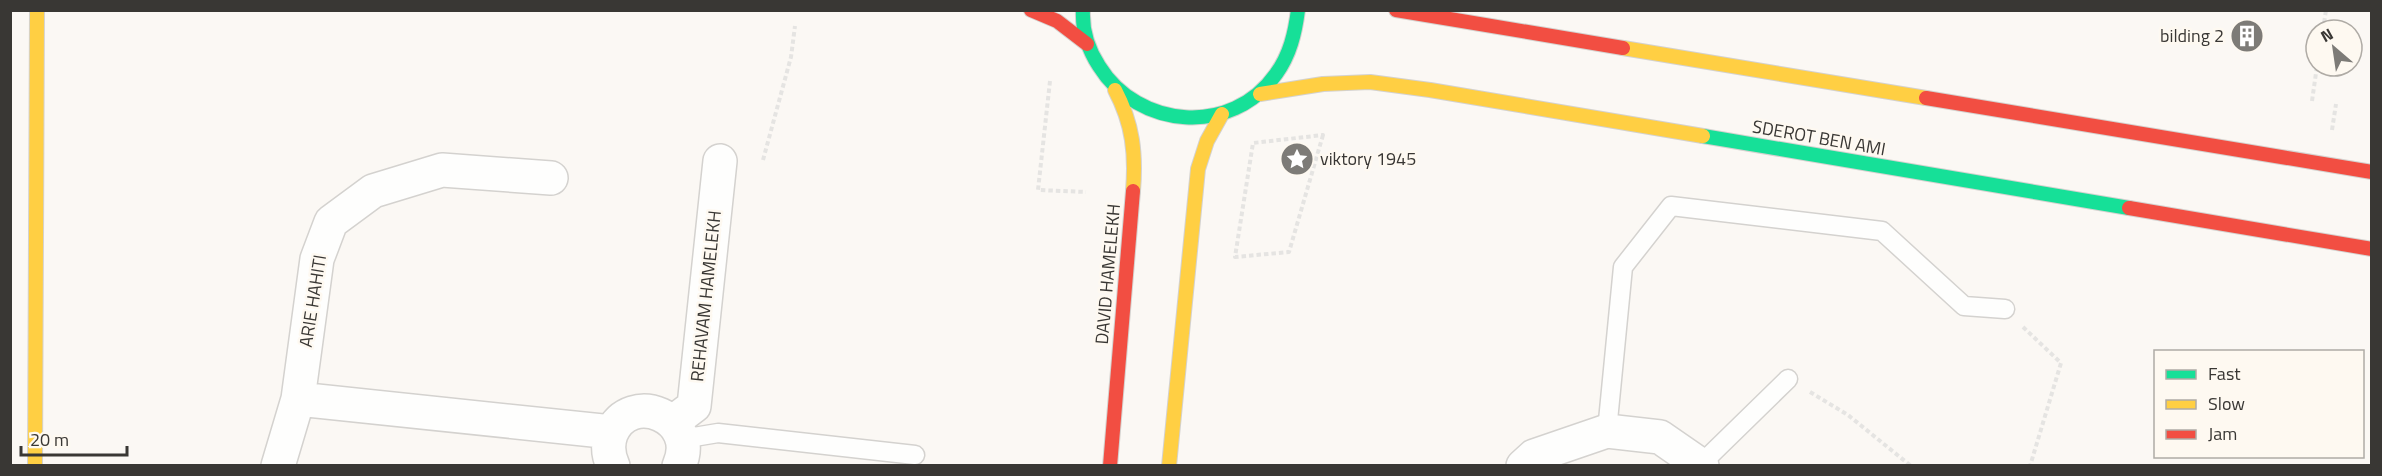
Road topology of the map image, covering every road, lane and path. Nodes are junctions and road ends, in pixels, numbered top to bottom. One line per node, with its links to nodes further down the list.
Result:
1 (37, 10): 28 (main road)
2 (1031, 10): 7 (main road)
3 (1083, 10): 7 (main road)
4 (1298, 10): 11 (main road)
5 (1396, 10): 17 (main road)
6 (795, 26): 15 (path)
7 (1087, 44): 10 (main road)
8 (2316, 78): 12 (path)
9 (1050, 81): 19 (path)
10 (1115, 90): 13 (main road); 31 (main road, DAVID HAMELEKH)
11 (1260, 94): 13 (main road); 20 (main road, SDEROT BEN AMI)
12 (2312, 101)
13 (1222, 114): 32 (main road)
14 (1323, 135): 14 (path)
15 (763, 160)
16 (720, 161): 26 (street, REHAVAM HAMELEKH)
17 (2372, 172)
18 (551, 178): 23 (street, ARIE HAHITI)
19 (1086, 192)
20 (2372, 249)
21 (2005, 309): 24 (lane); 36 (path)
22 (1788, 379): 34 (lane); 35 (path)
23 (298, 399): 25 (street); 29 (street, ARIE HAHITI)
24 (1607, 431): 33 (street); 34 (street)
25 (612, 432): 26 (street); 30 (street)
26 (678, 442): 27 (lane)
27 (915, 455)
28 (35, 465)
29 (278, 465)
30 (613, 465)
31 (1110, 465)
32 (1169, 465)
33 (1523, 465)
34 (1701, 465)
35 (1911, 465)
36 (2030, 465)

